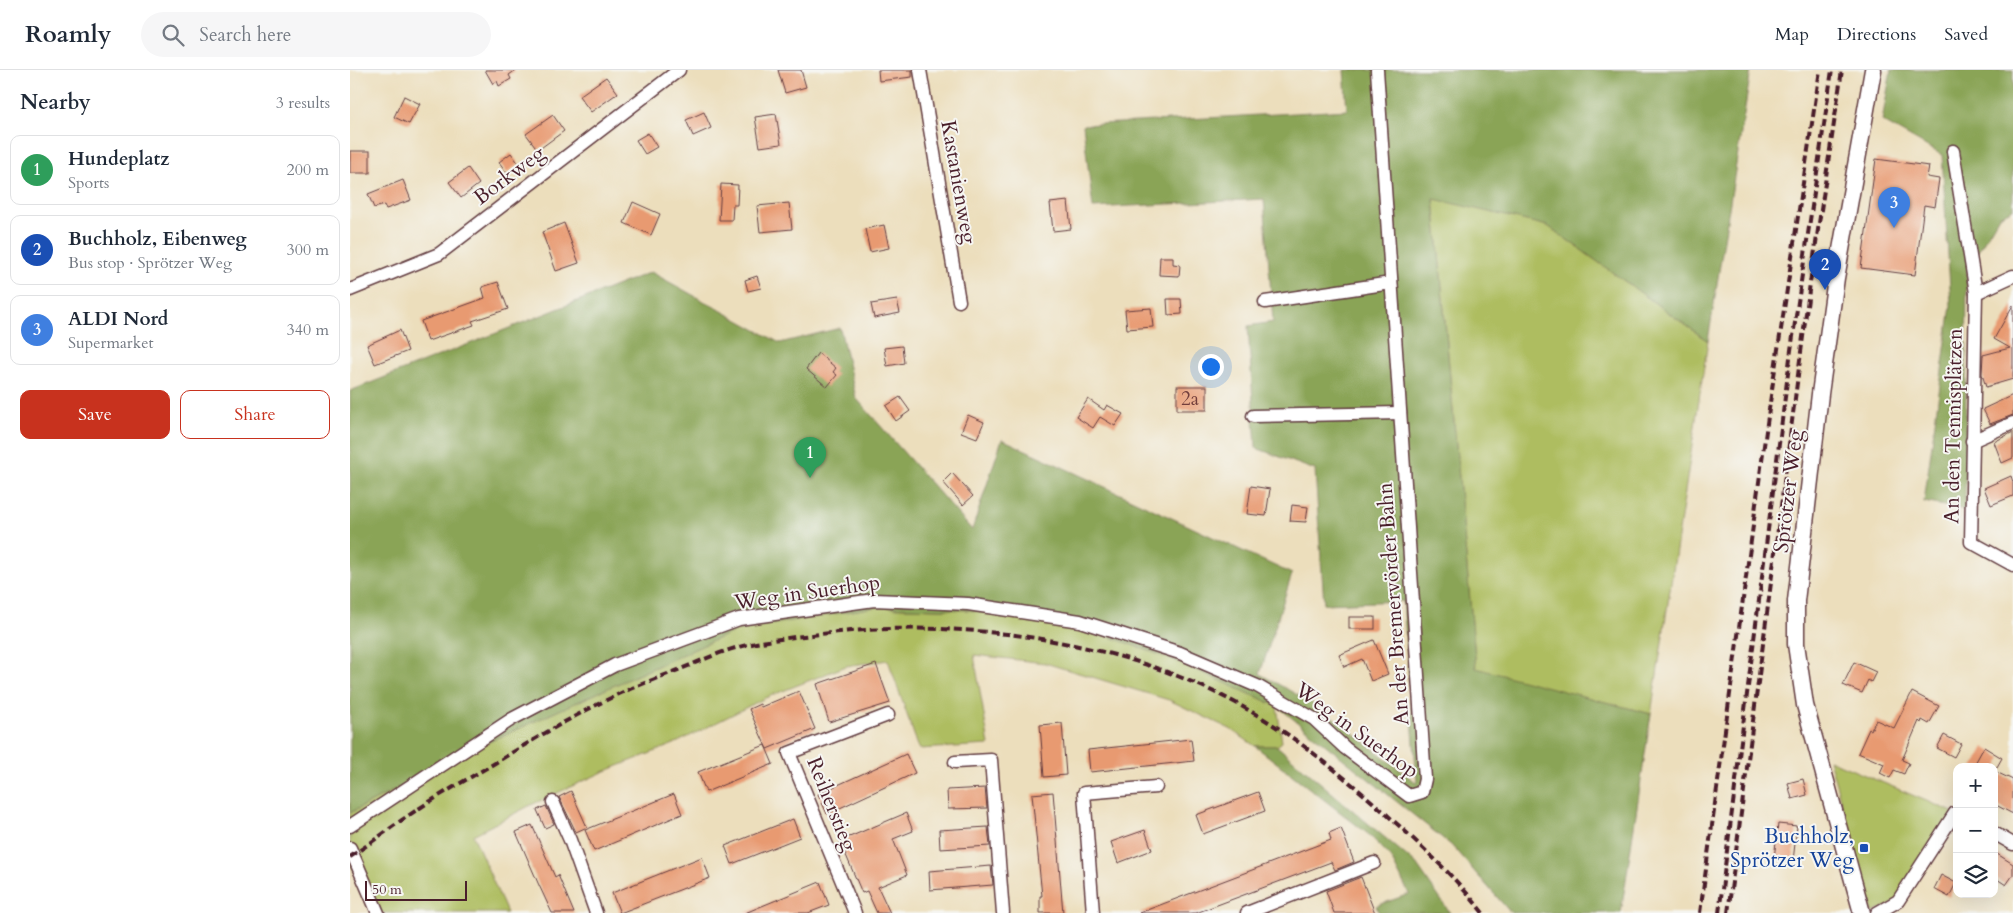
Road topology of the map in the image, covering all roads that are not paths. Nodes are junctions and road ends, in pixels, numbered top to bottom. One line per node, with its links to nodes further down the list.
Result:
1 (679, 70): 8 (street, Borkweg)
2 (920, 70): 10 (street, Kastanienweg)
3 (1377, 70): 7 (street, An der Bremervörder Bahn)
4 (1874, 70): 34 (street, Sprötzer Weg)
5 (1953, 151): 9 (street, An den Tennisplätzen)
6 (2013, 276): 9 (street)
7 (1392, 283): 11 (street); 12 (street, An der Bremervörder Bahn)
8 (350, 290)
9 (1976, 293): 15 (street, An den Tennisplätzen)
10 (959, 301)
11 (1265, 302)
12 (1400, 413): 13 (street); 20 (street, An der Bremervörder Bahn)
13 (1253, 416)
14 (2013, 423): 15 (street)
15 (1972, 441): 16 (street, An den Tennisplätzen)
16 (2013, 565)
17 (888, 715): 30 (street, Reiherstieg)
18 (955, 762): 31 (street)
19 (1156, 786): 32 (street)
20 (1422, 792): 23 (street, Weg in Suerhop)
21 (553, 802): 29 (street)
22 (1953, 815): 35 (street)
23 (350, 826)
24 (1998, 836): 25 (street)
25 (2013, 844)
26 (350, 848): 28 (street)
27 (1374, 863): 33 (street)
28 (378, 913)
29 (596, 913)
30 (855, 913)
31 (1003, 913)
32 (1092, 913)
33 (1247, 913)
34 (1862, 913)
35 (1877, 913)

